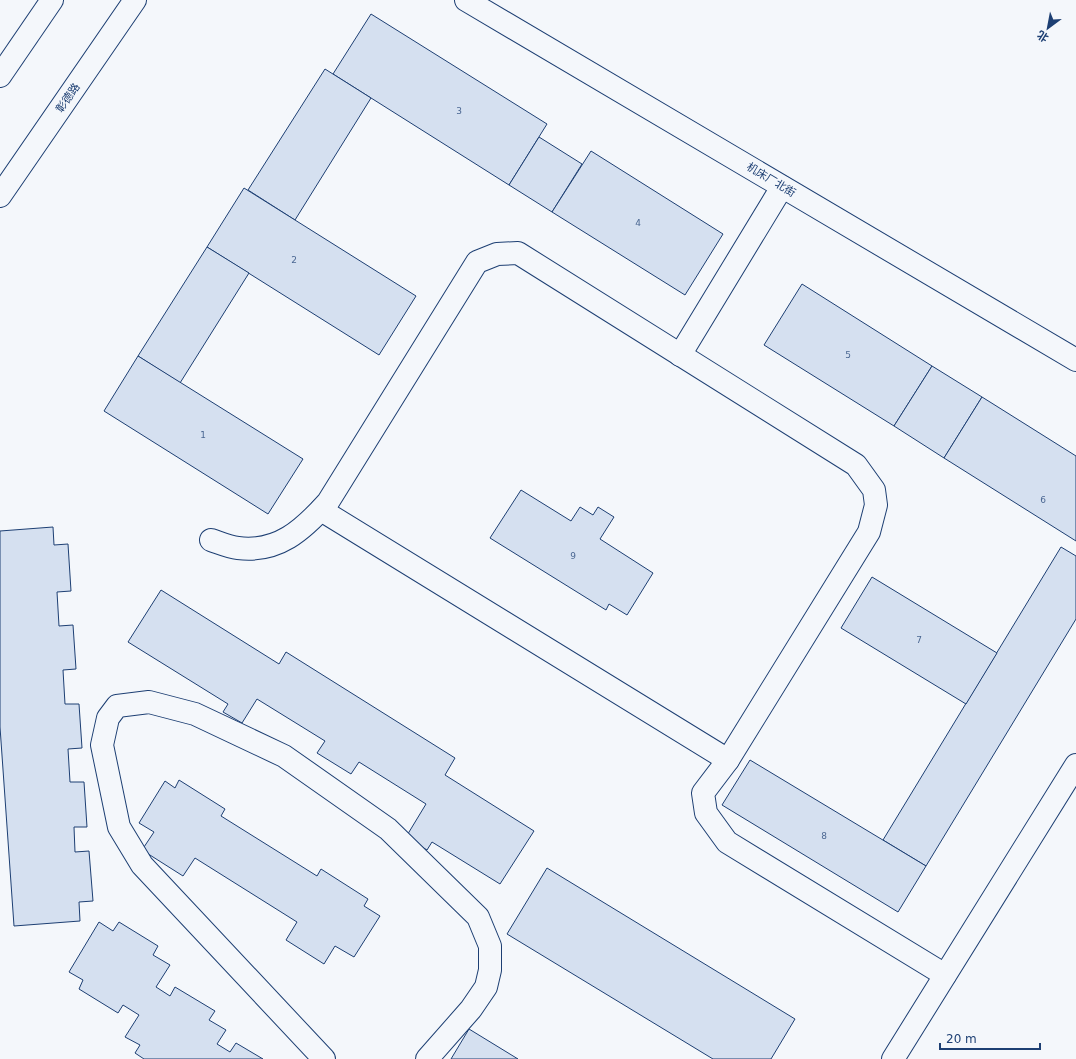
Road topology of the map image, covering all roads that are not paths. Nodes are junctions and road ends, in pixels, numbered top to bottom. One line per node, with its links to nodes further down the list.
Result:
1 (52, 0): 4 (street)
2 (135, 0): 6 (street, 彰德路)
3 (466, 0): 5 (street, 机床厂北街)
4 (0, 76)
5 (782, 187): 7 (street); 8 (street, 机床厂北街)
6 (0, 196)
7 (680, 355): 9 (street); 11 (street)
8 (1076, 360)
9 (321, 510): 10 (street); 11 (street)
10 (211, 540)
11 (728, 760): 13 (street)
12 (1076, 765): 13 (street)
13 (945, 975): 16 (street)
14 (324, 1059): 15 (street)
15 (427, 1059)
16 (893, 1059)

